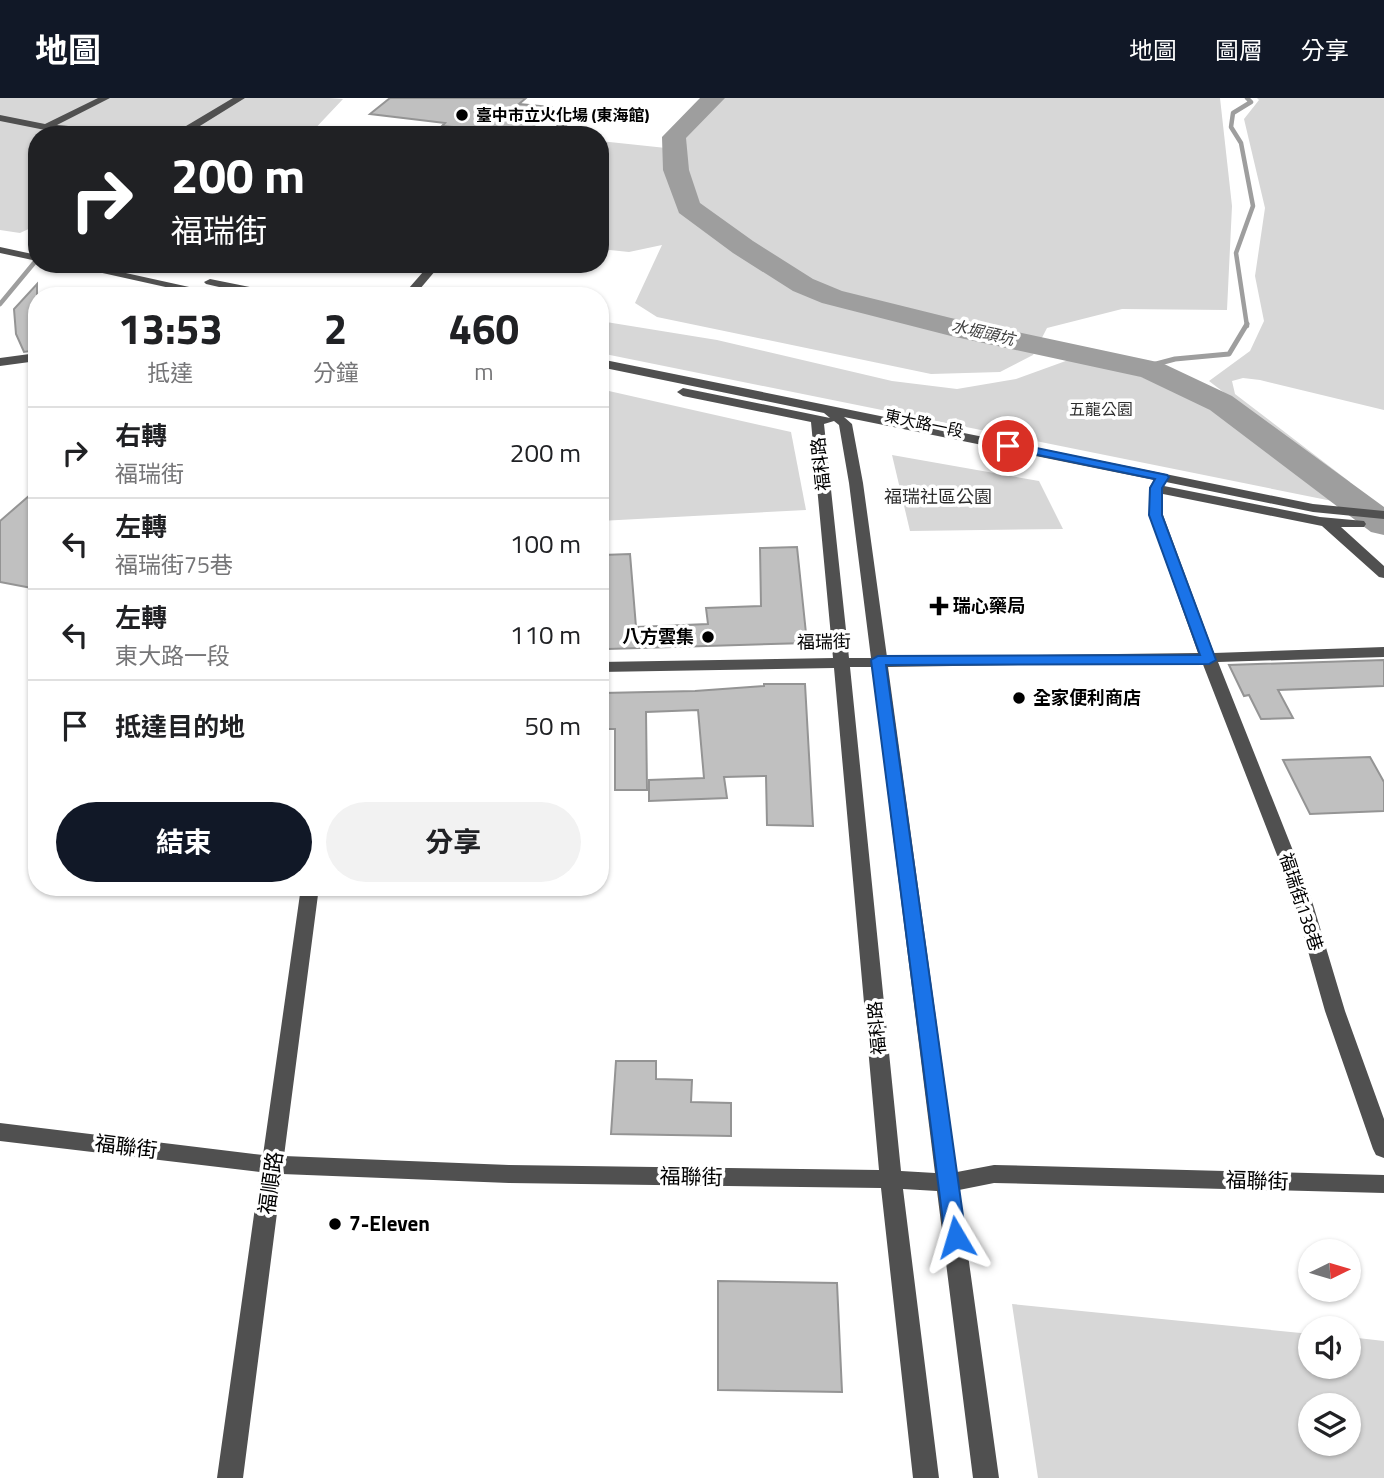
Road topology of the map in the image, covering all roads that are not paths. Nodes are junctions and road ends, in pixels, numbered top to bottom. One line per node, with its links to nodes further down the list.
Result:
1 (105, 98): 6 (street)
2 (240, 98): 7 (street)
3 (578, 107): 8 (street)
4 (0, 118): 5 (street)
5 (36, 126)
6 (49, 126)
7 (194, 126)
8 (561, 126)
9 (0, 239): 10 (street)
10 (28, 245)
11 (0, 250): 12 (street)
12 (28, 256)
13 (111, 273): 16 (street)
14 (165, 273): 17 (street)
15 (428, 273): 18 (street)
16 (180, 287)
17 (232, 287)
18 (416, 287)
19 (28, 358): 20 (street)
20 (0, 362)
21 (609, 365): 23 (street, 東大路一段)
22 (609, 377): 23 (street, 東大路一段)
23 (822, 414): 24 (street, 東大路一段); 25 (street, 東大路一段); 34 (street, 福科路)
24 (845, 424): 25 (street, 東大路一段); 32 (street, 福科路)
25 (1159, 483): 26 (street, 東大路一段); 28 (street, 東大路一段); 33 (street, 福瑞街138巷)
26 (1314, 508): 27 (street, 東大路一段); 28 (street)
27 (1384, 515)
28 (1325, 522): 29 (street, 東大路一段); 30 (street)
29 (1384, 527)
30 (1384, 574)
31 (1384, 652): 33 (street, 福瑞街)
32 (878, 660): 33 (street, 福瑞街); 34 (street, 福瑞街); 41 (street, 福科路)
33 (1209, 660): 38 (street, 福瑞街138巷)
34 (841, 661): 35 (street, 福瑞街); 40 (street, 福科路)
35 (609, 667)
36 (309, 896): 39 (street, 福順路)
37 (0, 1132): 39 (street, 福聯街)
38 (1384, 1149)
39 (274, 1165): 40 (street, 福聯街); 43 (street, 福順路)
40 (891, 1179): 41 (street, 福聯街); 44 (street, 福科路)
41 (949, 1183): 42 (street, 福聯街); 45 (street, 福科路)
42 (1384, 1184)
43 (230, 1478)
44 (926, 1478)
45 (986, 1478)

